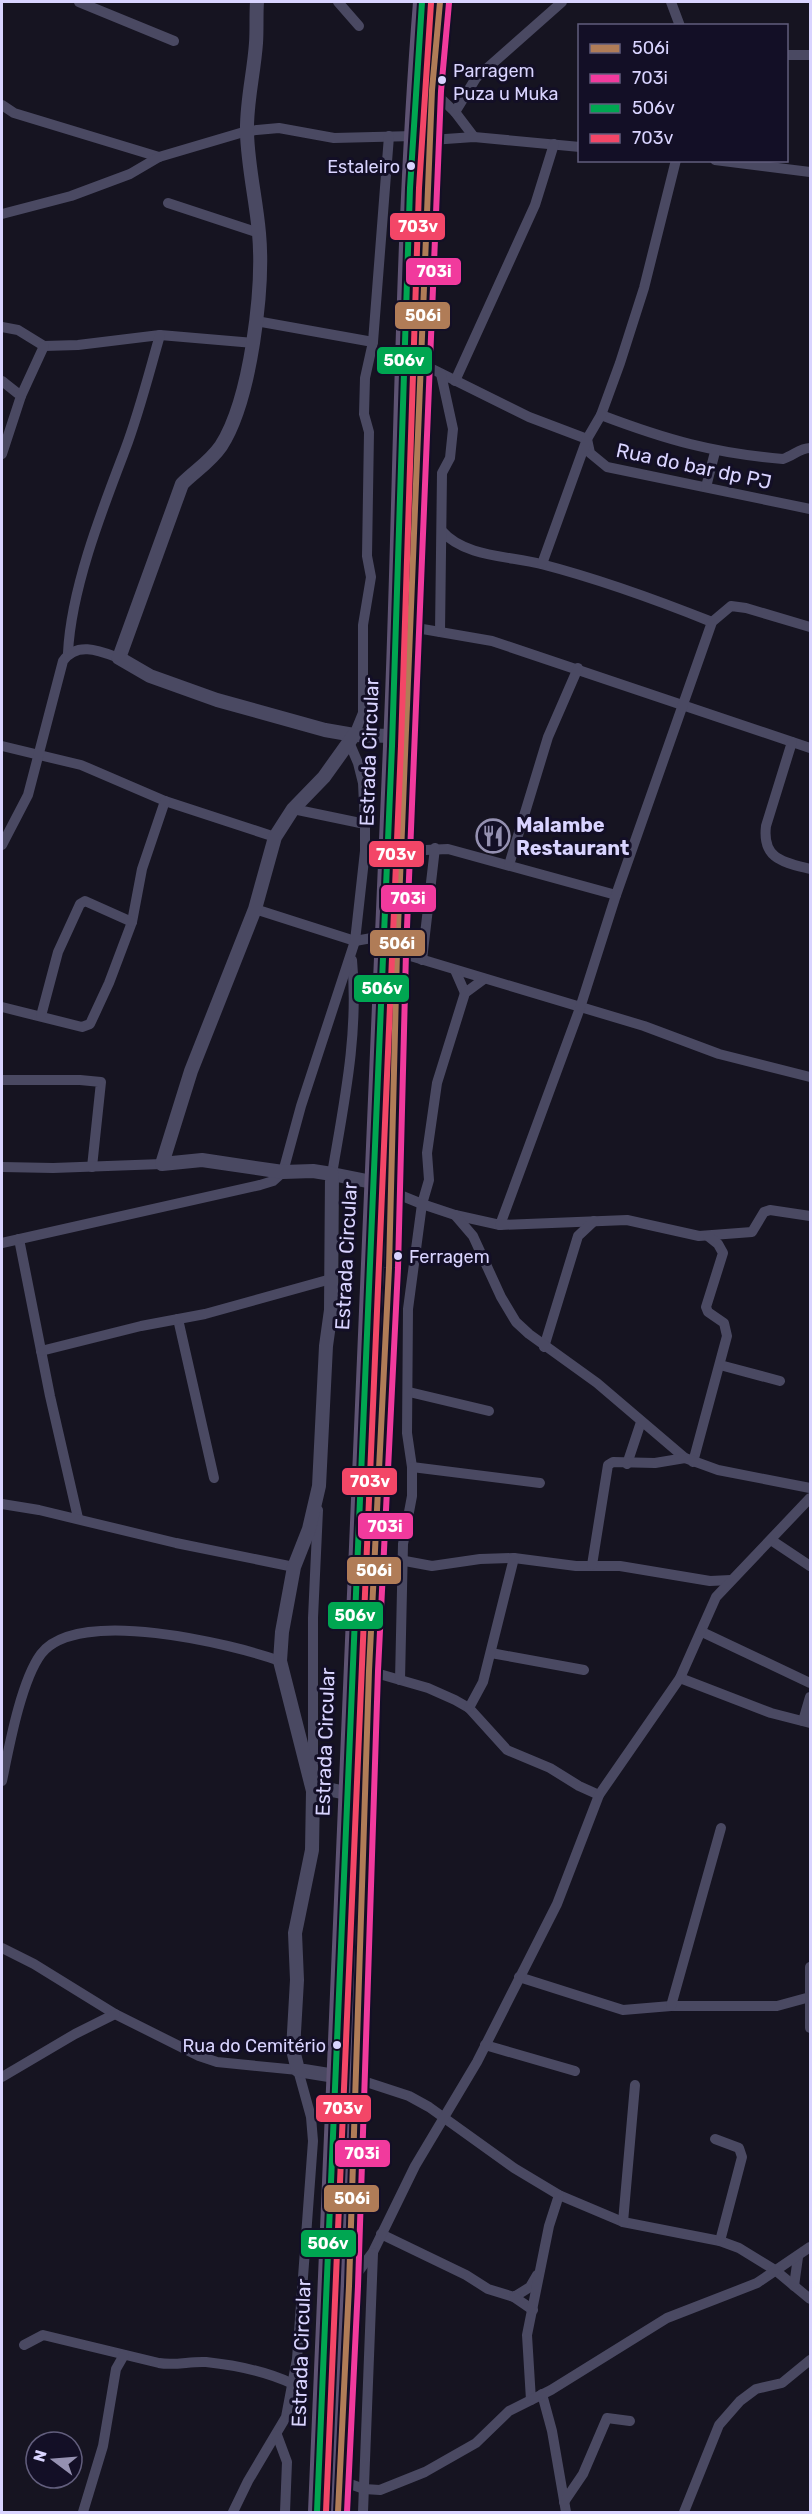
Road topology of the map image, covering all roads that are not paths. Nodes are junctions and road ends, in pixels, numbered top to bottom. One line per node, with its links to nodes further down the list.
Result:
1 (79, 2): 10 (street)
2 (257, 2): 16 (street)
3 (338, 2): 9 (street)
4 (422, 2): 19 (main road, Estrada Circular)
5 (440, 2): 13 (main road, Estrada Circular)
6 (562, 2): 15 (street)
7 (671, 2): 8 (street)
8 (679, 24)
9 (359, 26)
10 (174, 41)
11 (788, 55): 12 (street)
12 (810, 55)
13 (432, 90): 15 (street); 19 (main road, Estrada Circular)
14 (2, 105): 22 (street)
15 (455, 112): 18 (street)
16 (247, 131): 17 (street); 22 (street); 28 (street)
17 (388, 136): 19 (street); 32 (street)
18 (474, 137): 19 (street); 20 (street)
19 (422, 138): 35 (main road, Estrada Circular); 59 (main road, Estrada Circular)
20 (554, 144): 21 (street); 38 (street)
21 (578, 147)
22 (159, 157): 27 (street)
23 (676, 162): 40 (street)
24 (731, 162): 25 (street)
25 (810, 172)
26 (168, 203): 28 (street)
27 (2, 214)
28 (259, 233): 29 (street)
29 (256, 321): 32 (street); 33 (street)
30 (2, 327): 34 (street)
31 (160, 335): 33 (street); 34 (street); 55 (street)
32 (374, 342): 60 (street)
33 (254, 343): 56 (street)
34 (44, 346): 39 (street)
35 (422, 364): 36 (street); 52 (main road, Estrada Circular)
36 (441, 374): 38 (street); 47 (street)
37 (2, 381): 39 (street)
38 (455, 381): 41 (street)
39 (21, 396): 44 (street)
40 (601, 415): 41 (street); 43 (street)
41 (587, 439): 45 (street, Rua do bar dp PJ); 50 (street)
42 (810, 448): 43 (street)
43 (715, 452): 45 (street)
44 (2, 454)
45 (706, 487): 46 (street, Rua do bar dp PJ)
46 (810, 509)
47 (442, 531): 48 (street); 49 (street)
48 (450, 541): 49 (street); 50 (street)
49 (441, 549): 54 (street)
50 (542, 564): 51 (street)
51 (712, 622): 53 (street); 58 (street)
52 (411, 627): 54 (street); 71 (main road, Estrada Circular)
53 (810, 627)
54 (440, 632): 57 (street)
55 (68, 653): 56 (street); 64 (street)
56 (119, 658): 60 (street)
57 (578, 668): 58 (street); 72 (street)
58 (684, 704): 61 (street); 74 (street)
59 (392, 736): 60 (street); 77 (main road, Estrada Circular)
60 (352, 739): 66 (street); 67 (street)
61 (792, 742): 63 (street); 73 (street)
62 (2, 746): 64 (street)
63 (810, 748)
64 (39, 756): 65 (street); 69 (street)
65 (165, 801): 68 (street); 76 (street)
66 (293, 809): 67 (street); 68 (street)
67 (365, 824): 78 (street)
68 (276, 837): 75 (street)
69 (2, 845)
70 (435, 848): 71 (street); 72 (street); 81 (street)
71 (403, 851): 79 (main road, Estrada Circular)
72 (509, 865): 74 (street)
73 (810, 869)
74 (616, 895): 86 (street)
75 (255, 909): 78 (street); 90 (street)
76 (132, 922): 87 (street); 87 (street)
77 (383, 936): 78 (street); 95 (main road, Estrada Circular)
78 (356, 941): 80 (street)
79 (397, 952): 81 (street); 96 (main road, Estrada Circular)
80 (351, 956): 93 (street); 94 (street)
81 (422, 960): 82 (street)
82 (454, 970): 83 (street); 84 (street)
83 (484, 979): 84 (street); 86 (street)
84 (465, 993): 97 (street)
85 (2, 1007): 87 (street)
86 (580, 1008): 88 (street); 101 (street)
87 (41, 1016)
88 (810, 1077)
89 (2, 1080): 92 (street)
90 (162, 1164): 92 (street); 93 (street)
91 (2, 1167): 92 (street)
92 (92, 1167)
93 (283, 1172): 94 (street); 104 (street)
94 (332, 1174): 95 (street); 107 (street)
95 (372, 1182): 148 (main road, Estrada Circular)
96 (390, 1191): 97 (street); 139 (main road, Estrada Circular)
97 (422, 1204): 98 (street); 113 (street)
98 (455, 1215): 101 (street); 109 (street)
99 (810, 1216): 102 (street)
100 (594, 1221): 101 (street); 103 (street); 109 (street)
101 (500, 1225)
102 (728, 1235): 103 (street); 106 (street)
103 (708, 1236): 106 (street)
104 (19, 1239): 105 (street); 110 (street)
105 (2, 1243)
106 (723, 1253): 111 (street)
107 (332, 1280): 108 (street); 121 (street)
108 (178, 1319): 110 (street); 119 (street)
109 (544, 1347): 115 (street)
110 (41, 1351): 125 (street)
111 (720, 1365): 112 (street); 116 (street)
112 (780, 1381)
113 (409, 1392): 114 (street); 118 (street)
114 (489, 1412)
115 (640, 1422): 116 (street); 117 (street)
116 (689, 1460): 117 (street); 122 (street)
117 (627, 1464): 129 (street)
118 (412, 1467): 120 (street); 128 (street)
119 (214, 1478)
120 (540, 1483)
121 (319, 1486): 131 (street); 147 (street)
122 (810, 1488)
123 (810, 1498): 126 (street)
124 (2, 1504): 125 (street)
125 (78, 1518): 131 (street)
126 (771, 1540): 130 (street); 132 (street)
127 (514, 1558): 128 (street); 129 (street); 136 (street)
128 (405, 1562): 141 (street)
129 (592, 1565): 133 (street)
130 (810, 1566)
131 (294, 1567): 137 (street)
132 (731, 1580): 133 (street); 134 (street)
133 (710, 1581): 134 (street)
134 (716, 1597): 135 (street)
135 (702, 1632): 140 (street); 142 (street)
136 (491, 1653): 138 (street); 144 (street)
137 (280, 1661): 146 (street); 147 (street)
138 (584, 1670)
139 (369, 1671): 141 (street); 163 (main road, Estrada Circular)
140 (680, 1678): 145 (street); 149 (street)
141 (400, 1680): 144 (street)
142 (810, 1683)
143 (810, 1697): 145 (street)
144 (469, 1708): 149 (street)
145 (807, 1722)
146 (2, 1780)
147 (313, 1786): 148 (street); 159 (street)
148 (346, 1793): 161 (main road, Estrada Circular)
149 (599, 1795): 153 (street)
150 (721, 1828): 155 (street)
151 (2, 1948): 156 (street)
152 (810, 1967): 154 (street)
153 (519, 1977): 155 (street); 158 (street)
154 (810, 1998): 155 (street); 157 (street)
155 (671, 2006)
156 (115, 2014): 159 (street); 162 (street)
157 (810, 2028)
158 (485, 2045): 160 (street); 165 (street)
159 (298, 2070): 161 (street); 184 (street)
160 (575, 2072)
161 (335, 2076): 195 (main road, Estrada Circular)
162 (2, 2077)
163 (354, 2078): 165 (street); 176 (main road, Estrada Circular)
164 (635, 2085): 168 (street)
165 (444, 2118): 167 (street); 169 (street)
166 (714, 2139): 170 (street)
167 (559, 2195): 168 (street); 174 (street)
168 (623, 2222): 170 (street)
169 (381, 2234): 172 (street); 178 (street)
170 (720, 2241): 175 (street)
171 (810, 2247): 173 (street)
172 (373, 2252): 176 (street); 190 (street)
173 (798, 2257): 175 (street); 177 (street)
174 (542, 2267): 178 (street); 180 (street)
175 (775, 2270): 177 (street); 185 (street)
176 (349, 2286): 189 (main road, Estrada Circular)
177 (794, 2286): 179 (street)
178 (514, 2297): 180 (street)
179 (810, 2299)
180 (533, 2310): 186 (street)
181 (24, 2345): 182 (street)
182 (124, 2355): 184 (street); 192 (street)
183 (810, 2360): 198 (street)
184 (293, 2384): 188 (street)
185 (542, 2394): 186 (street); 191 (street)
186 (531, 2400): 190 (street)
187 (630, 2421): 191 (street)
188 (277, 2435): 193 (street); 194 (street)
189 (339, 2480): 190 (street); 196 (main road, Estrada Circular)
190 (364, 2489): 197 (street)
191 (565, 2507)
192 (83, 2512)
193 (233, 2512)
194 (285, 2512)
195 (317, 2512)
196 (338, 2512)
197 (363, 2512)
198 (684, 2512)

